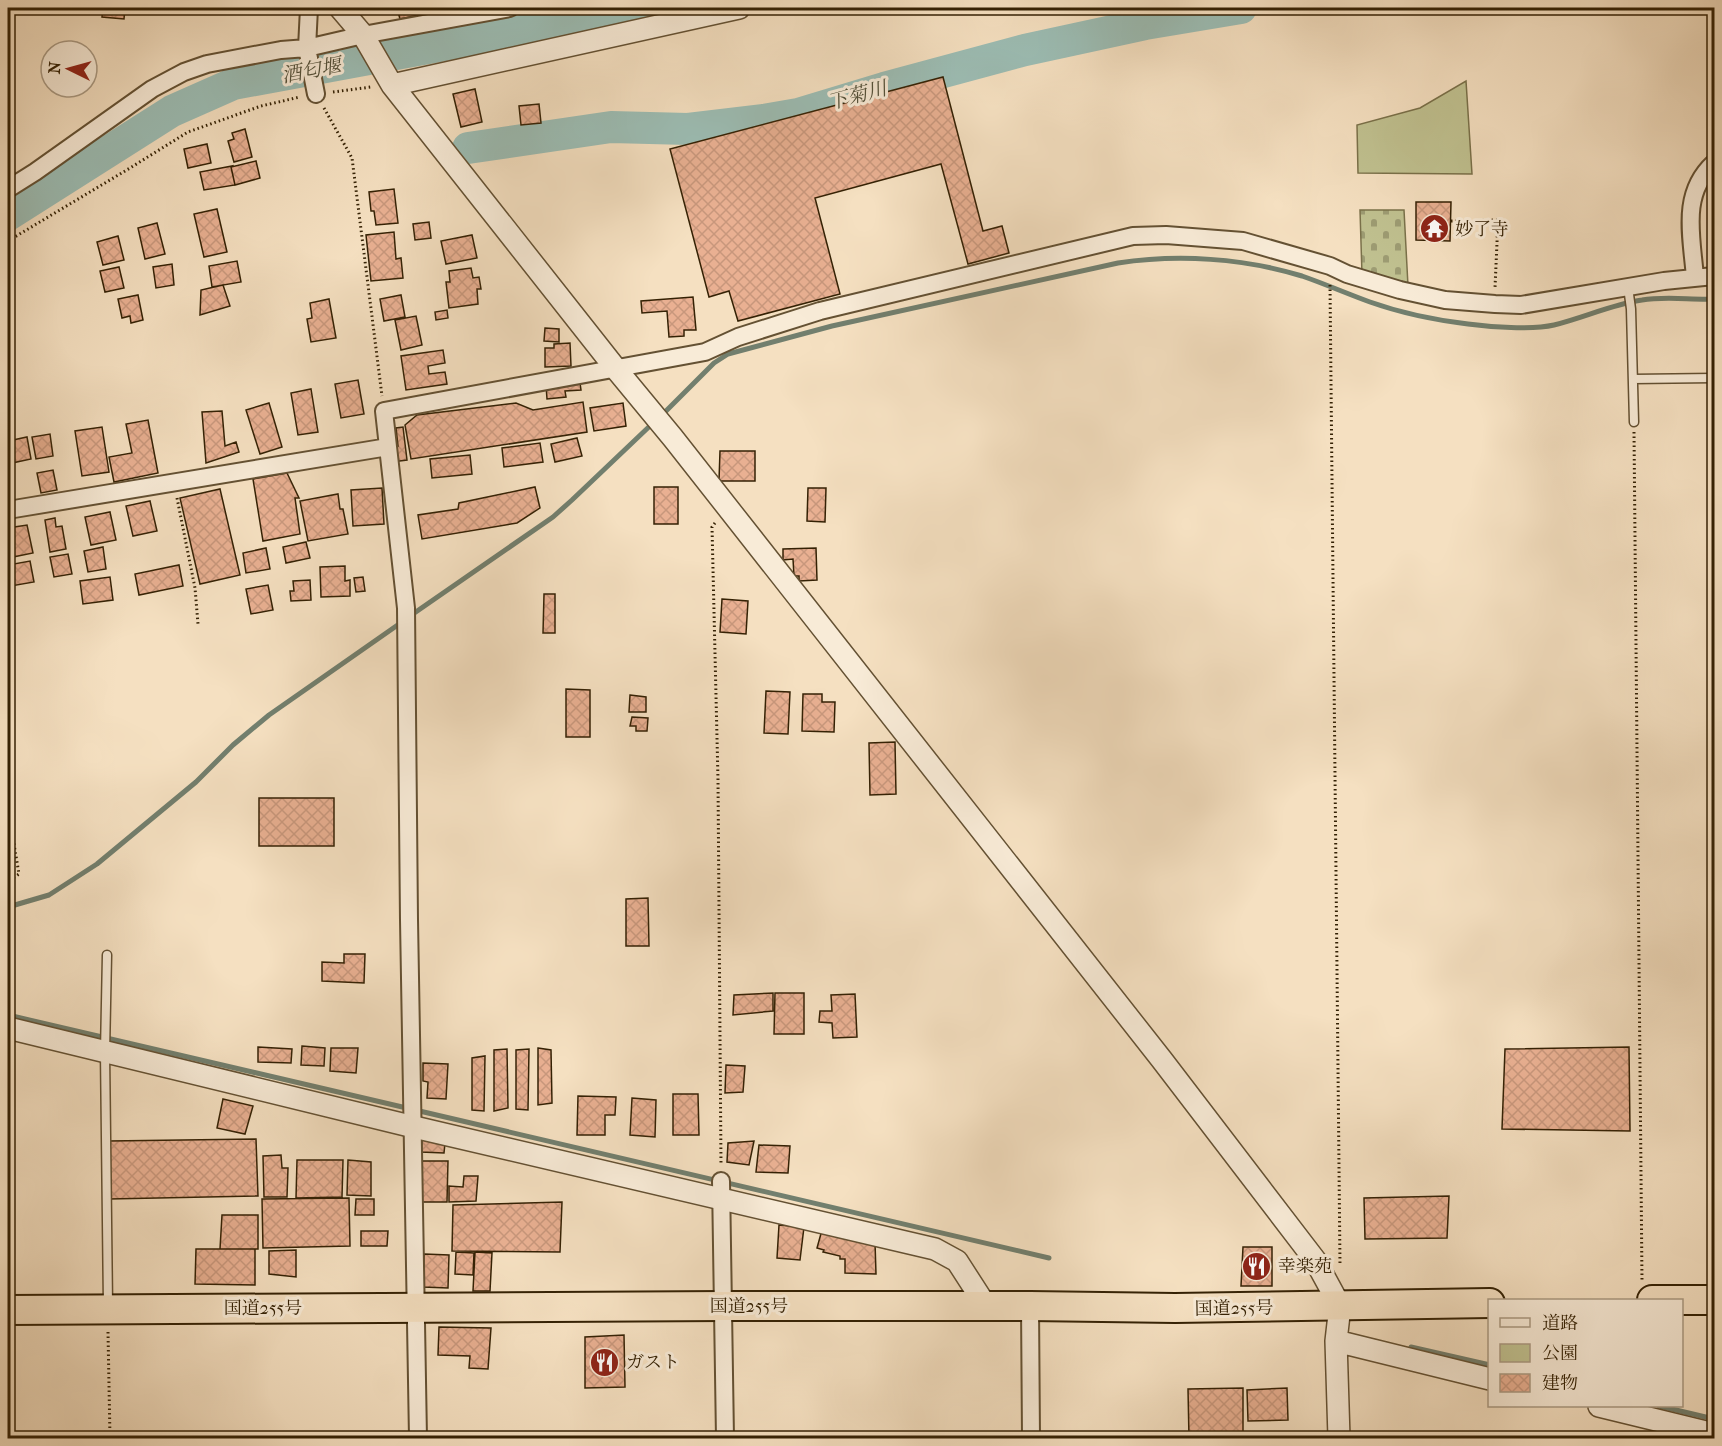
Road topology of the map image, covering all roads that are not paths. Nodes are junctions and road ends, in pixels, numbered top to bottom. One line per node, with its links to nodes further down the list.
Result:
1 (309, 8): 6 (street)
2 (340, 8): 5 (street)
3 (510, 8): 5 (street)
4 (739, 8): 7 (street)
5 (363, 36): 6 (street); 7 (street)
6 (307, 48): 8 (street); 10 (street)
7 (391, 84): 14 (street)
8 (316, 94)
9 (1714, 163): 12 (street)
10 (8, 189)
11 (1714, 276): 12 (street)
12 (1695, 278): 13 (street)
13 (1629, 290): 14 (street); 16 (lane)
14 (616, 369): 18 (street); 31 (street)
15 (1714, 378): 16 (lane)
16 (1633, 379): 17 (lane)
17 (1634, 422)
18 (388, 447): 19 (street); 23 (street)
19 (8, 510)
20 (107, 956): 22 (lane)
21 (8, 1028): 22 (street)
22 (105, 1052): 23 (street); 33 (lane)
23 (414, 1126): 24 (street); 32 (street)
24 (721, 1192): 28 (street); 29 (street)
25 (1647, 1295): 26 (highway)
26 (1714, 1300)
27 (1488, 1303): 31 (highway, 国道255号)
28 (724, 1306): 29 (highway, 国道255号); 32 (highway, 国道255号); 40 (street)
29 (986, 1306): 30 (highway, 国道255号)
30 (1030, 1306): 31 (highway, 国道255号); 41 (street)
31 (1340, 1306): 35 (street)
32 (416, 1307): 33 (highway, 国道255号); 39 (street)
33 (108, 1309): 34 (highway, 国道255号)
34 (8, 1310)
35 (1336, 1341): 36 (street); 42 (street)
36 (1488, 1379)
37 (1603, 1407): 38 (street)
38 (1714, 1434)
39 (418, 1438)
40 (725, 1438)
41 (1031, 1438)
42 (1339, 1438)

